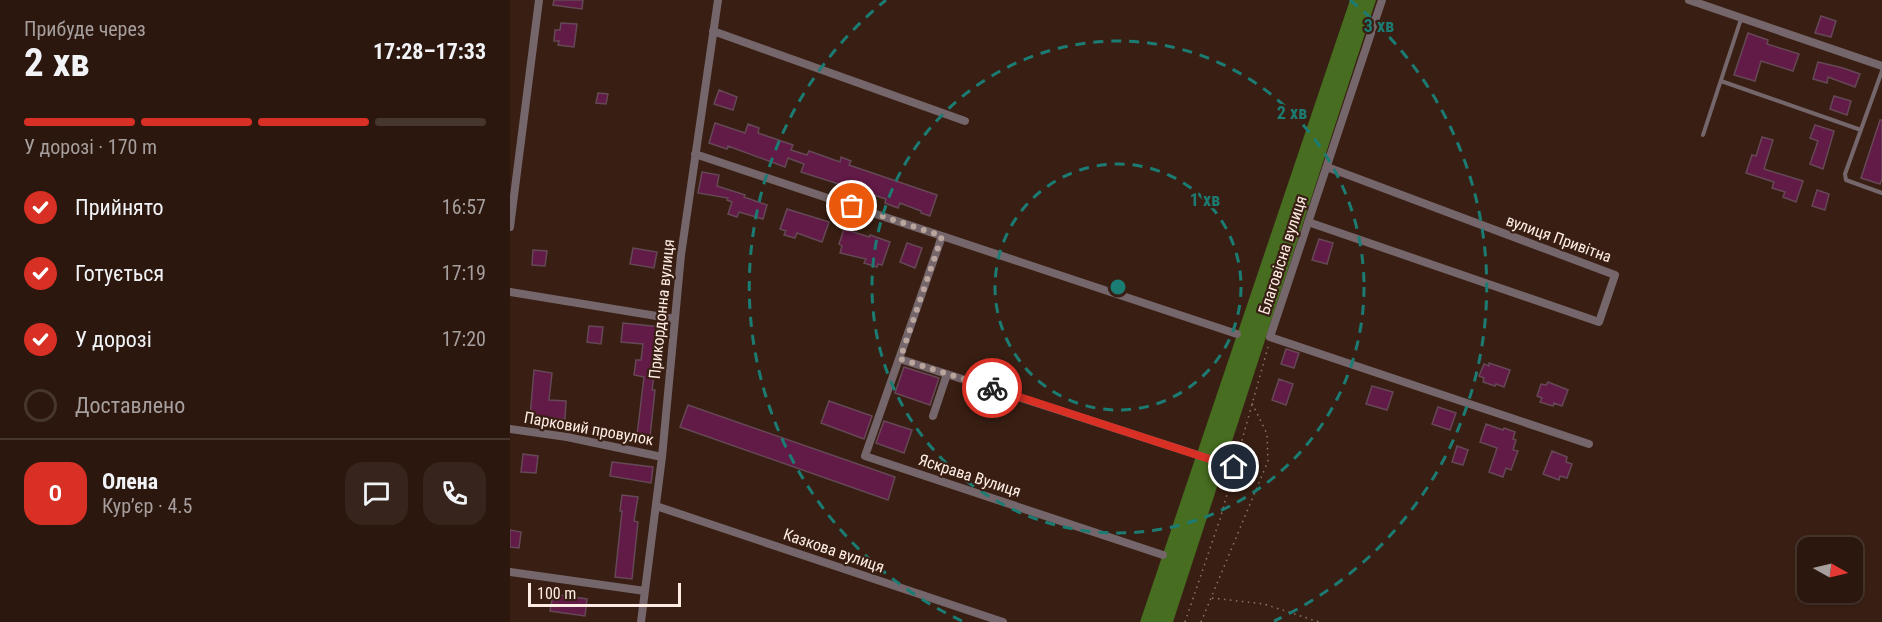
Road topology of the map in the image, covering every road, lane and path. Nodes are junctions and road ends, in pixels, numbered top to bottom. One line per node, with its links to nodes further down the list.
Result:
1 (539, 0): 17 (street)
2 (718, 0): 6 (street, Прикордонна вулиця)
3 (1382, 0): 14 (street, Благовісна вулиця)
4 (1689, 0): 5 (street)
5 (1741, 18): 7 (street); 9 (lane)
6 (713, 31): 10 (street); 13 (street, Прикордонна вулиця)
7 (1882, 66)
8 (1882, 71): 11 (lane)
9 (1721, 81): 11 (lane); 12 (lane)
10 (965, 121)
11 (1861, 130): 15 (lane)
12 (1703, 135)
13 (695, 154): 18 (street); 20 (street, Прикордонна вулиця)
14 (1326, 167): 16 (street, Благовісна вулиця); 16 (street, вулиця Привітна)
15 (1882, 193)
16 (1308, 222): 22 (street, Благовісна вулиця)
17 (510, 227)
18 (942, 236): 21 (street); 23 (street)
19 (510, 292): 20 (street)
20 (675, 319): 29 (street, Прикордонна вулиця)
21 (1237, 334)
22 (1270, 337): 25 (path); 28 (street, Благовісна вулиця)
23 (900, 359): 24 (street); 32 (street, Яскрава Вулиця)
24 (947, 374): 26 (street); 30 (street)
25 (1252, 403): 30 (path); 35 (path)
26 (933, 416)
27 (510, 429): 29 (street, Парковий провулок)
28 (1589, 444)
29 (662, 457): 31 (street, Прикордонна вулиця)
30 (1234, 467): 38 (path)
31 (656, 506): 34 (street, Прикордонна вулиця); 37 (street, Казкова вулиця)
32 (1163, 555)
33 (510, 572): 34 (street)
34 (645, 591): 36 (street, Прикордонна вулиця)
35 (1210, 598): 39 (path); 40 (path)
36 (641, 622)
37 (1003, 622)
38 (1185, 622)
39 (1201, 622)
40 (1319, 622)

